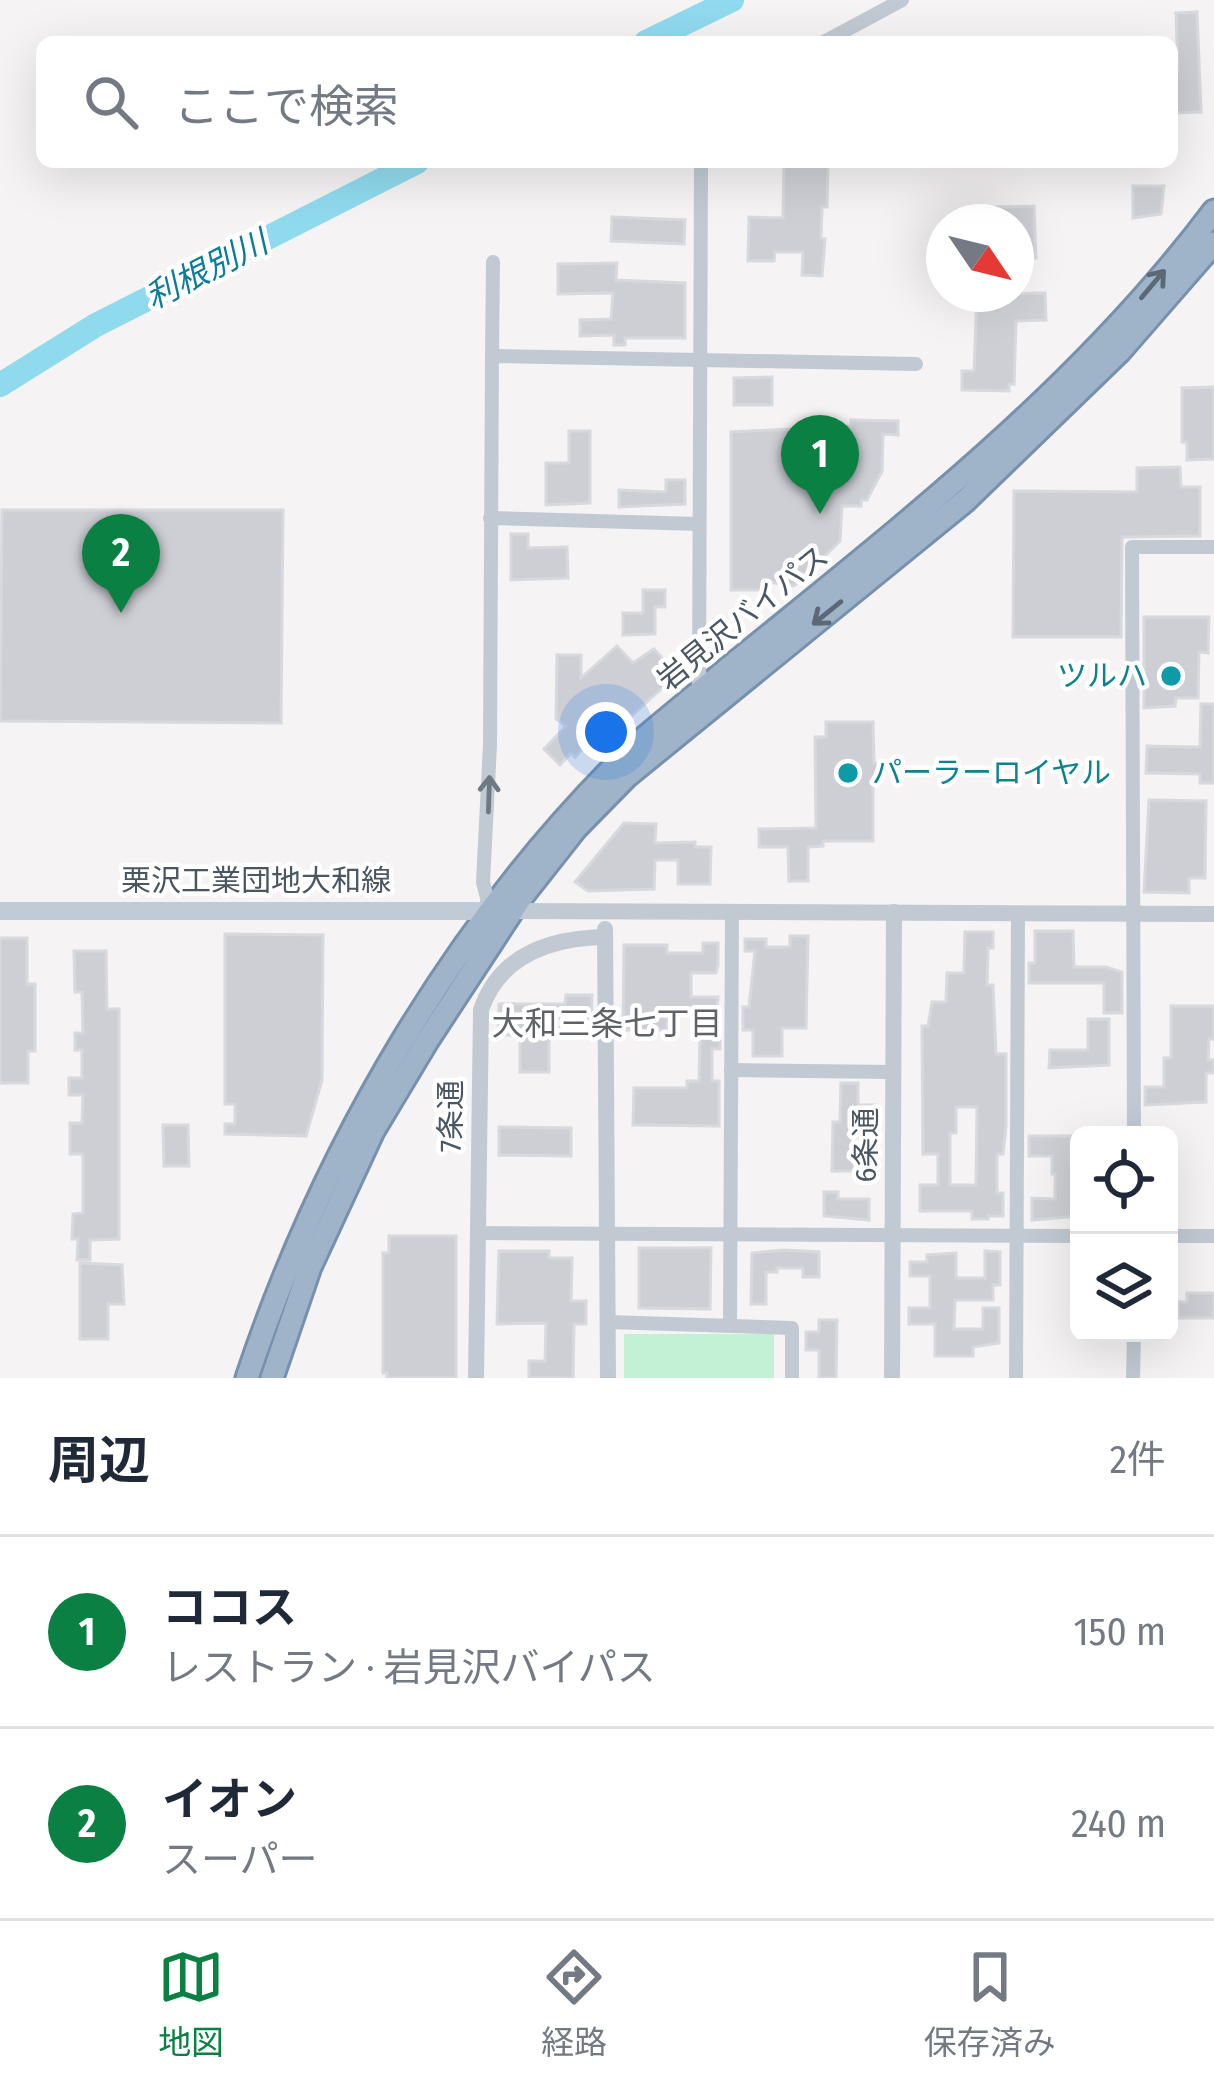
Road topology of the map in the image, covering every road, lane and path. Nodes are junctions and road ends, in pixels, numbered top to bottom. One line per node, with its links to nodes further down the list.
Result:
1 (902, 0): 2 (street)
2 (835, 36)
3 (701, 168): 8 (street)
4 (1214, 211): 13 (highway, 岩見沢バイパス, one-way to 4)
5 (1214, 243): 15 (highway, 岩見沢バイパス, one-way to 15)
6 (493, 262): 7 (street)
7 (492, 356): 8 (street); 10 (street)
8 (698, 359): 9 (street); 11 (street)
9 (916, 364)
10 (490, 518): 11 (street); 15 (street, one-way to 10)
11 (699, 524): 13 (street)
12 (1214, 547): 20 (street)
13 (699, 691): 15 (highway, 岩見沢バイパス)
14 (0, 911): 15 (main road, 栗沢工業団地大和線)
15 (501, 911): 16 (street); 37 (highway, 岩見沢バイパス); 38 (highway, 岩見沢バイパス)
16 (606, 911): 17 (street); 22 (street)
17 (732, 911): 18 (street); 23 (street)
18 (894, 912): 19 (street); 24 (street, 6条通)
19 (1018, 913): 20 (street); 30 (street)
20 (1132, 914): 21 (street); 25 (street)
21 (1214, 914)
22 (605, 937): 26 (street, 7条通); 27 (street)
23 (730, 1070): 24 (street); 28 (street)
24 (893, 1072): 29 (street, 6条通)
25 (1134, 1126)
26 (477, 1233): 27 (street); 39 (street, 7条通)
27 (607, 1234): 28 (street); 34 (street)
28 (730, 1235): 29 (street); 35 (street)
29 (893, 1236): 30 (street); 42 (street, 6条通)
30 (1016, 1236): 31 (street); 43 (street)
31 (1070, 1236)
32 (1178, 1236): 33 (street)
33 (1214, 1236)
34 (608, 1322): 35 (street); 40 (street)
35 (730, 1324): 41 (street)
36 (1134, 1342): 44 (street)
37 (247, 1378)
38 (272, 1378)
39 (476, 1378)
40 (608, 1378)
41 (792, 1378)
42 (892, 1378)
43 (1016, 1378)
44 (1133, 1378)

